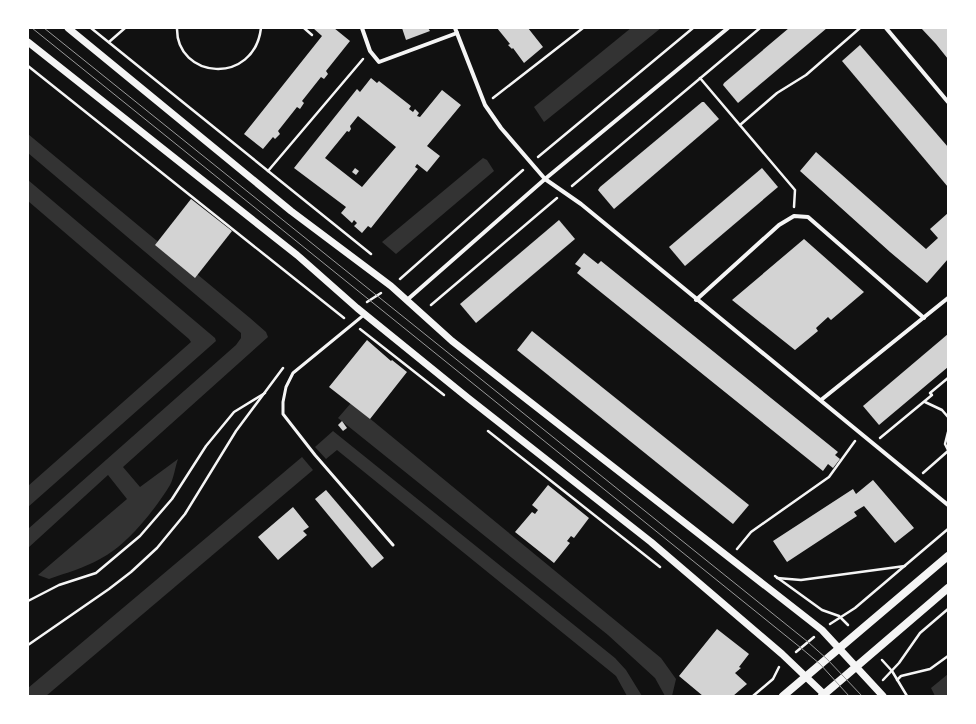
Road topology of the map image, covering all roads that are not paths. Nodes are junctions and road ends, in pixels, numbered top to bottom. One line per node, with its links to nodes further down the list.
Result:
1 (68, 28): 11 (street)
2 (362, 28): 6 (street)
3 (455, 28): 6 (street)
4 (728, 28): 9 (street)
5 (886, 28): 8 (street)
6 (457, 33): 9 (street)
7 (28, 42): 13 (street)
8 (948, 102)
9 (545, 180): 11 (street); 12 (street)
10 (948, 298): 14 (street)
11 (407, 300): 20 (street)
12 (696, 300): 14 (street); 15 (street)
13 (365, 314): 17 (lane); 22 (street)
14 (924, 318): 15 (street)
15 (821, 400): 16 (street)
16 (948, 505)
17 (393, 545)
18 (948, 556): 20 (main road)
19 (948, 588): 21 (main road)
20 (839, 648): 21 (street); 22 (main road)
21 (856, 666): 23 (main road); 25 (street)
22 (806, 676): 23 (street); 24 (main road)
23 (824, 695)
24 (783, 696)
25 (882, 696)

